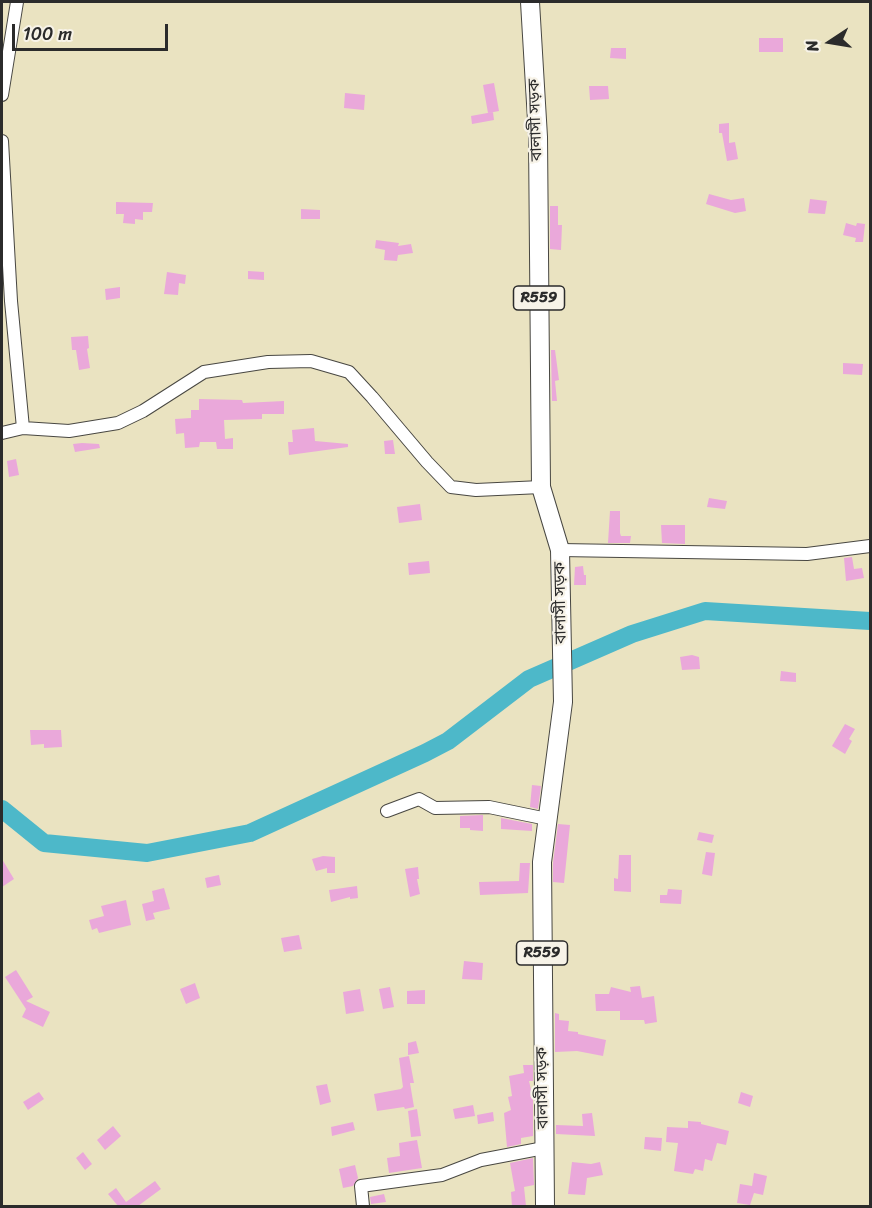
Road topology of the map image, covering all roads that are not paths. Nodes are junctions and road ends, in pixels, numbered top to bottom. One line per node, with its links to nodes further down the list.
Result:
1 (17, 2): 3 (street)
2 (530, 2): 7 (main road, বালাসী সড়ক / R559)
3 (2, 95)
4 (2, 141): 5 (street)
5 (23, 429): 6 (street); 7 (street)
6 (2, 433)
7 (541, 487): 9 (main road, বালাসী সড়ক / R559)
8 (870, 546): 9 (street)
9 (560, 550): 11 (main road, বালাসী সড়ক / R559)
10 (387, 811): 11 (street)
11 (547, 819): 12 (main road, বালাসী সড়ক / R559)
12 (544, 1148): 13 (street); 14 (main road, বালাসী সড়ক / R559)
13 (363, 1206)
14 (545, 1206)

